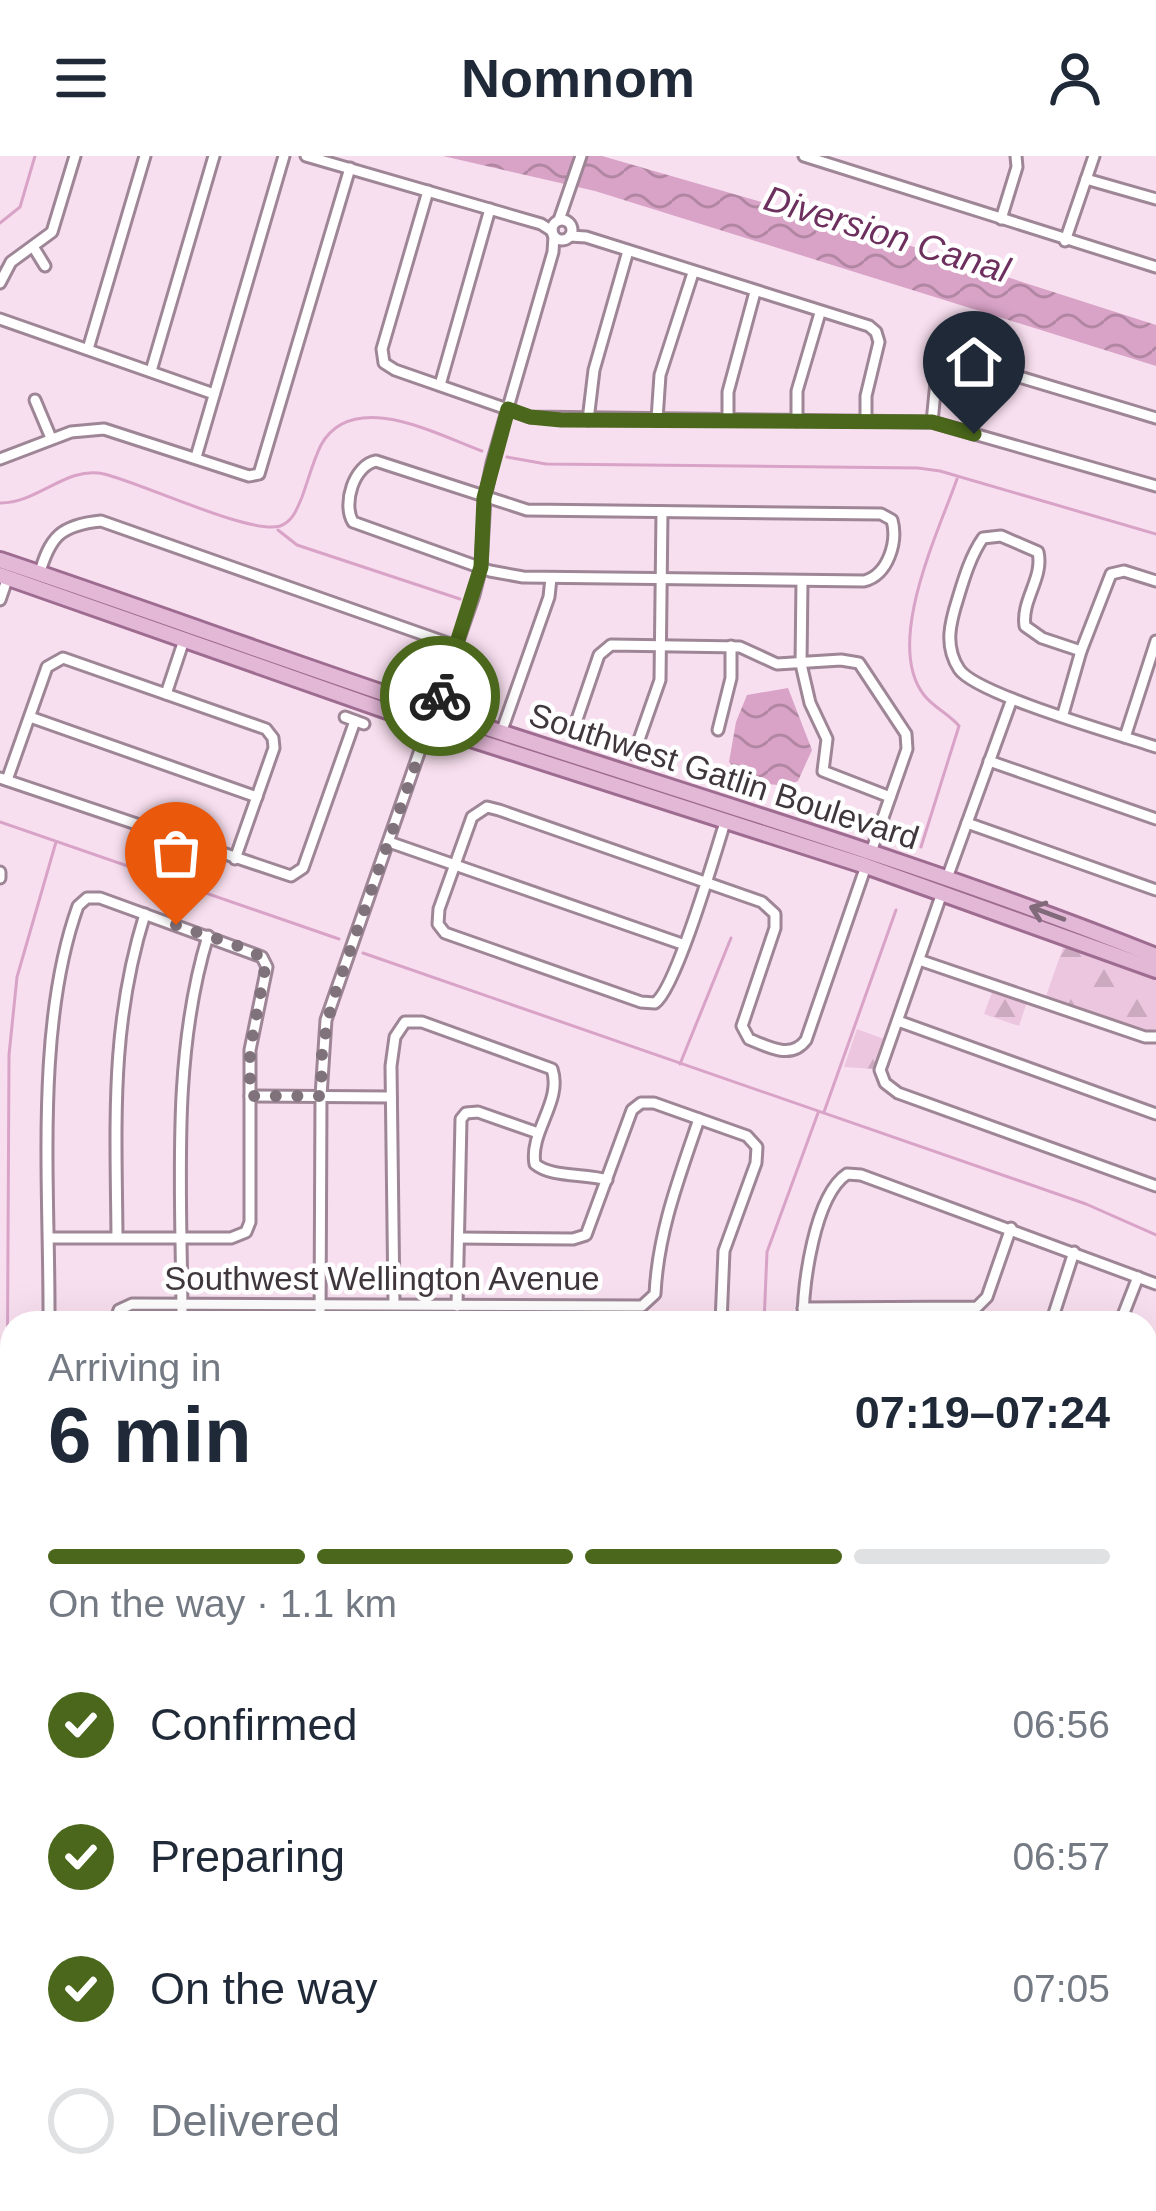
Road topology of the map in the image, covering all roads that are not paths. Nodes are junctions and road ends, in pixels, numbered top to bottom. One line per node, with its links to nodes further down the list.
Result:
1 (75, 156): 18 (street)
2 (145, 156): 27 (street)
3 (214, 156): 28 (street)
4 (284, 156): 30 (street)
5 (307, 156): 10 (street)
6 (581, 156): 16 (street)
7 (804, 156): 15 (street)
8 (1094, 156): 11 (street)
9 (1017, 157): 15 (street)
10 (350, 168): 12 (street); 41 (street)
11 (1086, 179): 13 (street); 17 (street)
12 (428, 191): 14 (street); 29 (street)
13 (1156, 199)
14 (490, 209): 16 (street); 29 (street)
15 (1001, 219): 17 (street)
16 (562, 230): 19 (street); 32 (street)
17 (1065, 241): 21 (street)
18 (34, 248): 20 (street); 23 (street)
19 (628, 251): 22 (street); 35 (street)
20 (45, 266)
21 (1156, 267)
22 (694, 273): 24 (street); 34 (street)
23 (0, 283)
24 (755, 292): 25 (street); 36 (street)
25 (820, 313): 37 (street); 38 (street)
26 (0, 319): 27 (street)
27 (88, 349): 28 (street)
28 (151, 371): 30 (street)
29 (440, 386): 32 (street)
30 (214, 394): 41 (street)
31 (34, 400): 40 (street)
32 (508, 409): 35 (street); 44 (street)
33 (1156, 418): 39 (street)
34 (657, 419): 35 (street); 36 (street)
35 (588, 420)
36 (728, 420): 37 (street)
37 (797, 421): 38 (street)
38 (866, 421): 39 (street)
39 (932, 422): 43 (street)
40 (51, 439): 41 (street); 42 (street)
41 (196, 458)
42 (0, 459)
43 (1156, 486)
44 (484, 498): 45 (street); 46 (street); 46 (street)
45 (662, 512): 49 (street); 51 (street)
46 (481, 567): 50 (street); 56 (street)
47 (5, 569): 48 (main road, Southwest Gatlin Boulevard); 53 (street); 54 (main road, Southwest Gatlin Boulevard)
48 (39, 574): 56 (street); 65 (main road, Southwest Gatlin Boulevard)
49 (660, 577): 50 (street); 51 (street); 57 (street)
50 (551, 578): 69 (street)
51 (802, 580): 60 (street)
52 (1156, 581): 59 (street)
53 (0, 600)
54 (184, 640): 61 (street); 65 (main road, Southwest Gatlin Boulevard)
55 (1156, 641): 70 (street)
56 (456, 646): 65 (street)
57 (660, 646): 58 (street); 68 (street); 72 (street)
58 (731, 646): 60 (street); 67 (street)
59 (1081, 651): 62 (street); 63 (street)
60 (801, 664): 76 (street); 76 (street)
61 (166, 694): 64 (street); 75 (street)
62 (1012, 699): 63 (street); 73 (street)
63 (1063, 714): 70 (street)
64 (30, 717): 74 (street); 75 (street)
65 (431, 718): 69 (main road, Southwest Gatlin Boulevard); 77 (main road, Southwest Gatlin Boulevard); 80 (street)
66 (355, 721): 81 (street)
67 (718, 730)
68 (573, 731)
69 (501, 733): 82 (main road, Southwest Gatlin Boulevard)
70 (1125, 737): 71 (street)
71 (1156, 747)
72 (634, 754)
73 (989, 761): 78 (street); 79 (street)
74 (4, 779): 81 (street)
75 (257, 797): 81 (street)
76 (890, 797): 82 (street)
77 (726, 819): 82 (main road, Southwest Gatlin Boulevard); 84 (street)
78 (1156, 819)
79 (967, 823): 85 (street); 86 (street)
80 (388, 842): 83 (street); 96 (street)
81 (235, 859)
82 (869, 859): 84 (street); 85 (main road, Southwest Gatlin Boulevard); 85 (main road, Southwest Gatlin Boulevard)
83 (454, 866): 84 (street); 89 (street); 89 (street)
84 (705, 882): 89 (street)
85 (949, 890): 90 (main road, Southwest Gatlin Boulevard, one-way to 85); 91 (street); 92 (main road)
86 (1156, 890)
87 (145, 914): 88 (street); 104 (street); 105 (street)
88 (208, 936): 95 (street); 106 (street)
89 (682, 944)
90 (1156, 956)
91 (919, 960): 93 (street); 94 (street)
92 (1156, 970)
93 (898, 1021): 98 (street); 102 (street)
94 (1156, 1037)
95 (250, 1096): 96 (street); 106 (street)
96 (321, 1096): 97 (street); 113 (street)
97 (392, 1096): 100 (street); 111 (street)
98 (1156, 1114)
99 (699, 1119): 101 (street); 116 (street, Southwest Wellington Avenue); 124 (street)
100 (538, 1133): 101 (street); 107 (street)
101 (607, 1180): 107 (street)
102 (1156, 1186)
103 (1011, 1228): 108 (street); 117 (street); 117 (street)
104 (50, 1238): 105 (street); 118 (street)
105 (117, 1238): 106 (street)
106 (183, 1238): 112 (street)
107 (459, 1238): 115 (street)
108 (1074, 1252): 109 (street); 125 (street)
109 (1138, 1277): 110 (street); 126 (street)
110 (1156, 1284)
111 (394, 1304): 113 (street, Southwest Wellington Avenue); 115 (street, Southwest Wellington Avenue)
112 (182, 1305): 114 (street, Southwest Wellington Avenue); 119 (street, Southwest Wellington Avenue); 120 (street)
113 (320, 1305): 114 (street, Southwest Wellington Avenue); 122 (street)
114 (249, 1306): 121 (street)
115 (458, 1306): 116 (street, Southwest Wellington Avenue)
116 (523, 1306): 123 (street)
117 (803, 1308)
118 (49, 1311)
119 (124, 1311)
120 (182, 1311)
121 (249, 1311)
122 (320, 1311)
123 (523, 1311)
124 (722, 1311)
125 (1055, 1311)
126 (1125, 1311)

